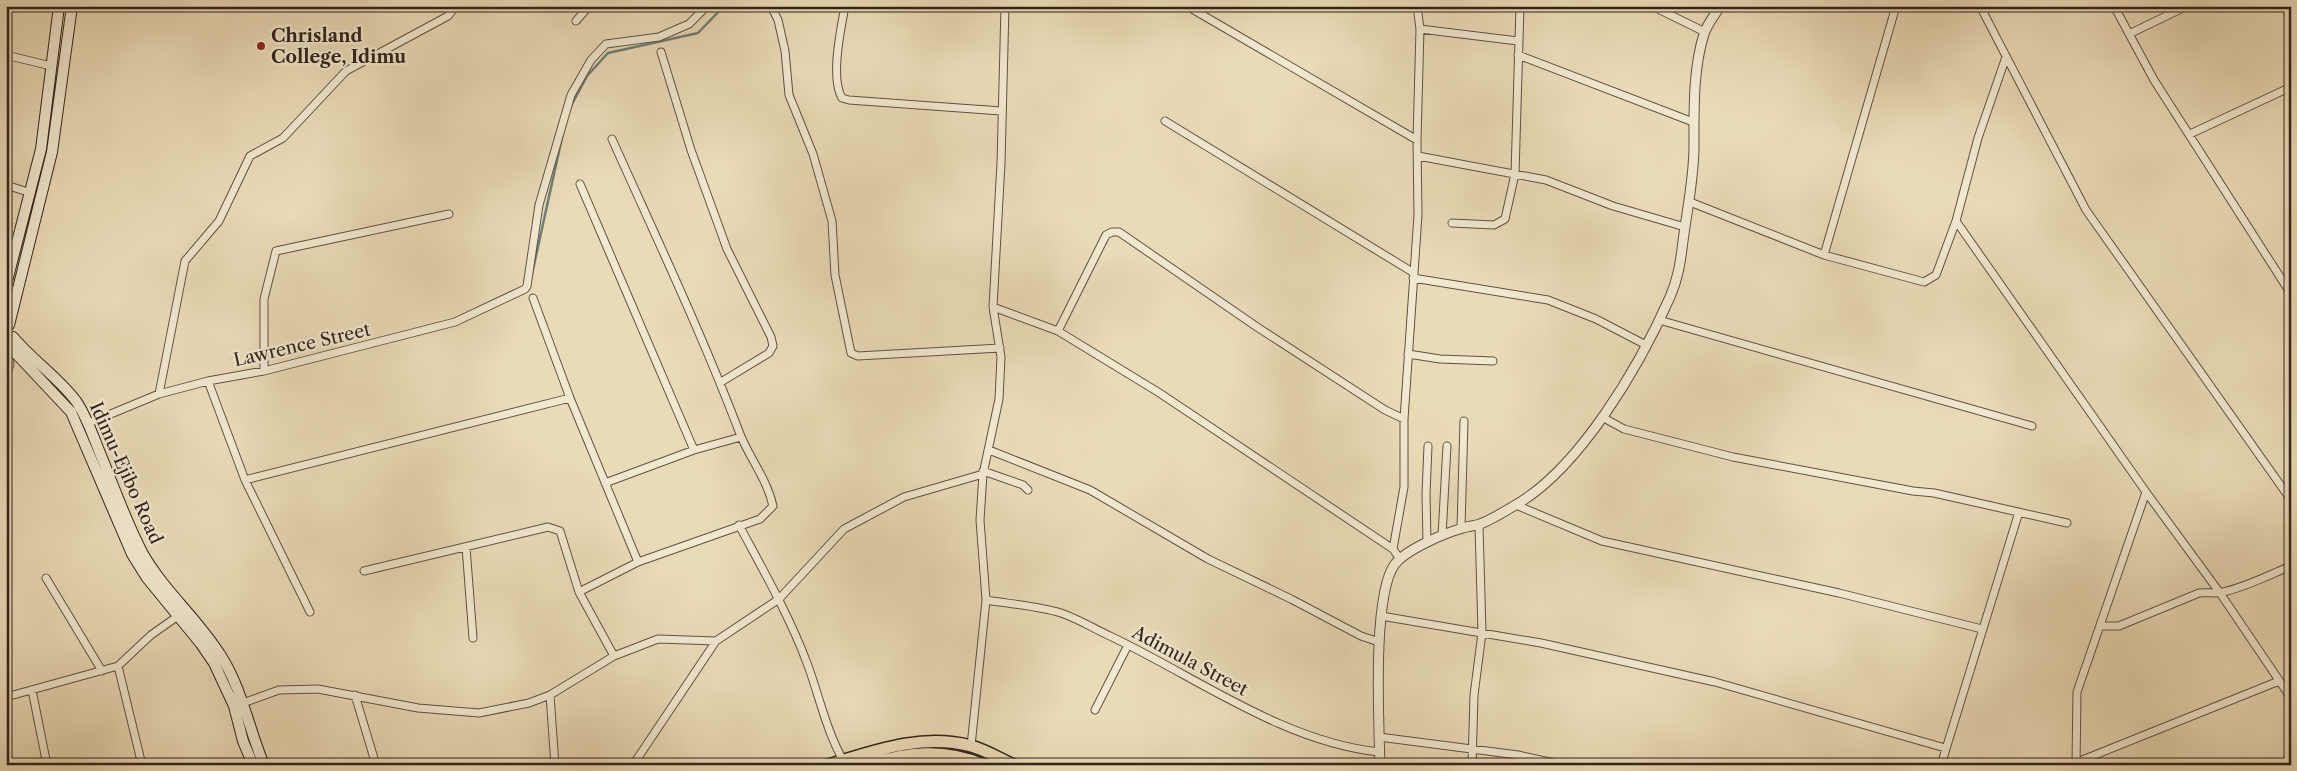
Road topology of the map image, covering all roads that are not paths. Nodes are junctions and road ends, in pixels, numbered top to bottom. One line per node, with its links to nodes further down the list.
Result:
1 (60, 6): 27 (main road)
2 (72, 6): 52 (main road)
3 (456, 6): 64 (street)
4 (589, 6): 18 (street)
5 (707, 6): 60 (street, Lawrence Street)
6 (771, 6): 56 (street)
7 (845, 6): 29 (street)
8 (1005, 6): 29 (street)
9 (1187, 6): 34 (street)
10 (1417, 6): 19 (street)
11 (1520, 6): 22 (street)
12 (1652, 6): 20 (street)
13 (1720, 6): 20 (street)
14 (1896, 6): 45 (street)
15 (1980, 6): 26 (street)
16 (2114, 6): 21 (street)
17 (2187, 6): 21 (street)
18 (576, 21)
19 (1420, 29): 22 (street); 34 (street)
20 (1704, 32): 31 (street)
21 (2129, 34): 32 (street)
22 (1518, 40): 25 (street)
23 (660, 52): 63 (street)
24 (6, 55): 27 (street)
25 (1518, 55): 31 (street); 36 (street)
26 (2006, 57): 42 (street); 81 (street)
27 (51, 66): 39 (main road)
28 (2291, 87): 32 (street)
29 (1001, 111): 50 (street)
30 (1165, 121): 46 (street)
31 (1693, 122): 40 (street)
32 (2190, 134): 48 (street)
33 (612, 139): 63 (street)
34 (1417, 140): 35 (street)
35 (1418, 156): 36 (street); 46 (street)
36 (1514, 174): 43 (street); 44 (street)
37 (580, 184): 74 (street)
38 (6, 185): 39 (street)
39 (30, 193): 47 (main road)
40 (1690, 202): 44 (street); 45 (street)
41 (449, 214): 60 (street)
42 (1956, 221): 45 (street); 80 (street)
43 (1452, 223)
44 (1685, 227): 51 (street)
45 (1824, 255)
46 (1414, 275): 55 (street); 58 (street)
47 (6, 285)
48 (2291, 294)
49 (533, 298): 65 (street)
50 (993, 307): 53 (street); 56 (street)
51 (1659, 320): 55 (street); 70 (street)
52 (8, 324): 54 (main road)
53 (1058, 331): 67 (street); 91 (street)
54 (8, 342): 69 (main road, Idimu-Ejibo Road); 102 (main road, Idimu-Ejibo Road)
55 (1646, 345): 66 (street)
56 (1000, 348): 75 (street)
57 (6, 349): 61 (street)
58 (1408, 354): 59 (street); 67 (street)
59 (1493, 361)
60 (264, 371): 62 (street, Lawrence Street)
61 (6, 379)
62 (208, 381): 64 (street, Lawrence Street); 77 (street)
63 (721, 382): 71 (street)
64 (159, 394): 69 (street, Lawrence Street)
65 (570, 398): 77 (street); 78 (street)
66 (1602, 417): 82 (street); 83 (street)
67 (1404, 418): 91 (street)
68 (1464, 421): 87 (street)
69 (89, 424): 120 (main road, Idimu-Ejibo Road)
70 (2032, 426)
71 (741, 437): 74 (street); 86 (street)
72 (1428, 446): 89 (street)
73 (1447, 446): 88 (street)
74 (694, 450): 78 (street)
75 (989, 450): 76 (street); 109 (street)
76 (983, 472): 79 (street); 99 (street); 100 (street)
77 (245, 480): 101 (street)
78 (606, 483): 93 (street)
79 (1028, 490)
80 (2146, 492): 98 (street); 104 (street)
81 (2291, 500)
82 (1516, 506): 85 (street); 105 (street)
83 (2019, 512): 84 (street); 105 (street)
84 (2067, 523)
85 (1479, 524): 87 (street); 106 (street)
86 (739, 525): 93 (street); 99 (street)
87 (1462, 528): 88 (street)
88 (1442, 536): 89 (street)
89 (1427, 542): 92 (street)
90 (466, 547): 95 (street); 97 (street); 107 (street)
91 (1393, 549): 92 (street)
92 (1400, 559): 103 (street)
93 (638, 562): 97 (street)
94 (2291, 566): 98 (street)
95 (364, 571)
96 (46, 578): 113 (street)
97 (579, 592): 111 (street)
98 (2220, 593): 104 (street); 114 (street)
99 (779, 598): 108 (street); 127 (street)
100 (986, 600): 110 (street, Adimula Street); 123 (street)
101 (310, 612)
102 (178, 616): 112 (street); 132 (main road, Idimu-Ejibo Road)
103 (1381, 616): 106 (street); 109 (street)
104 (2101, 626): 129 (street)
105 (1982, 629): 124 (street)
106 (1482, 633): 124 (street); 125 (street)
107 (473, 638)
108 (716, 642): 111 (street); 136 (street)
109 (1379, 642): 122 (street)
110 (1128, 645): 121 (street); 126 (street, Adimula Street)
111 (614, 656): 117 (street)
112 (118, 666): 113 (street); 131 (street)
113 (102, 671): 115 (street)
114 (2279, 681): 119 (street); 129 (street)
115 (32, 690): 118 (street); 130 (street)
116 (355, 695): 117 (street); 120 (street); 134 (street)
117 (550, 695): 135 (street)
118 (6, 696)
119 (2291, 698)
120 (243, 703): 133 (main road, Idimu-Ejibo Road)
121 (1095, 710)
122 (1379, 737): 125 (street); 126 (street)
123 (971, 746): 127 (main road); 140 (main road)
124 (1945, 748): 144 (street)
125 (1472, 750): 142 (street); 143 (street)
126 (1380, 752): 141 (street)
127 (843, 760): 137 (main road)
128 (965, 761): 138 (main road); 139 (main road)
129 (2075, 764): 145 (street)
130 (46, 765)
131 (142, 765)
132 (253, 765)
133 (264, 765)
134 (376, 765)
135 (555, 765)
136 (633, 765)
137 (828, 765)
138 (866, 765)
139 (984, 765)
140 (1014, 765)
141 (1380, 765)
142 (1472, 765)
143 (1563, 765)
144 (1942, 765)
145 (2064, 765)

